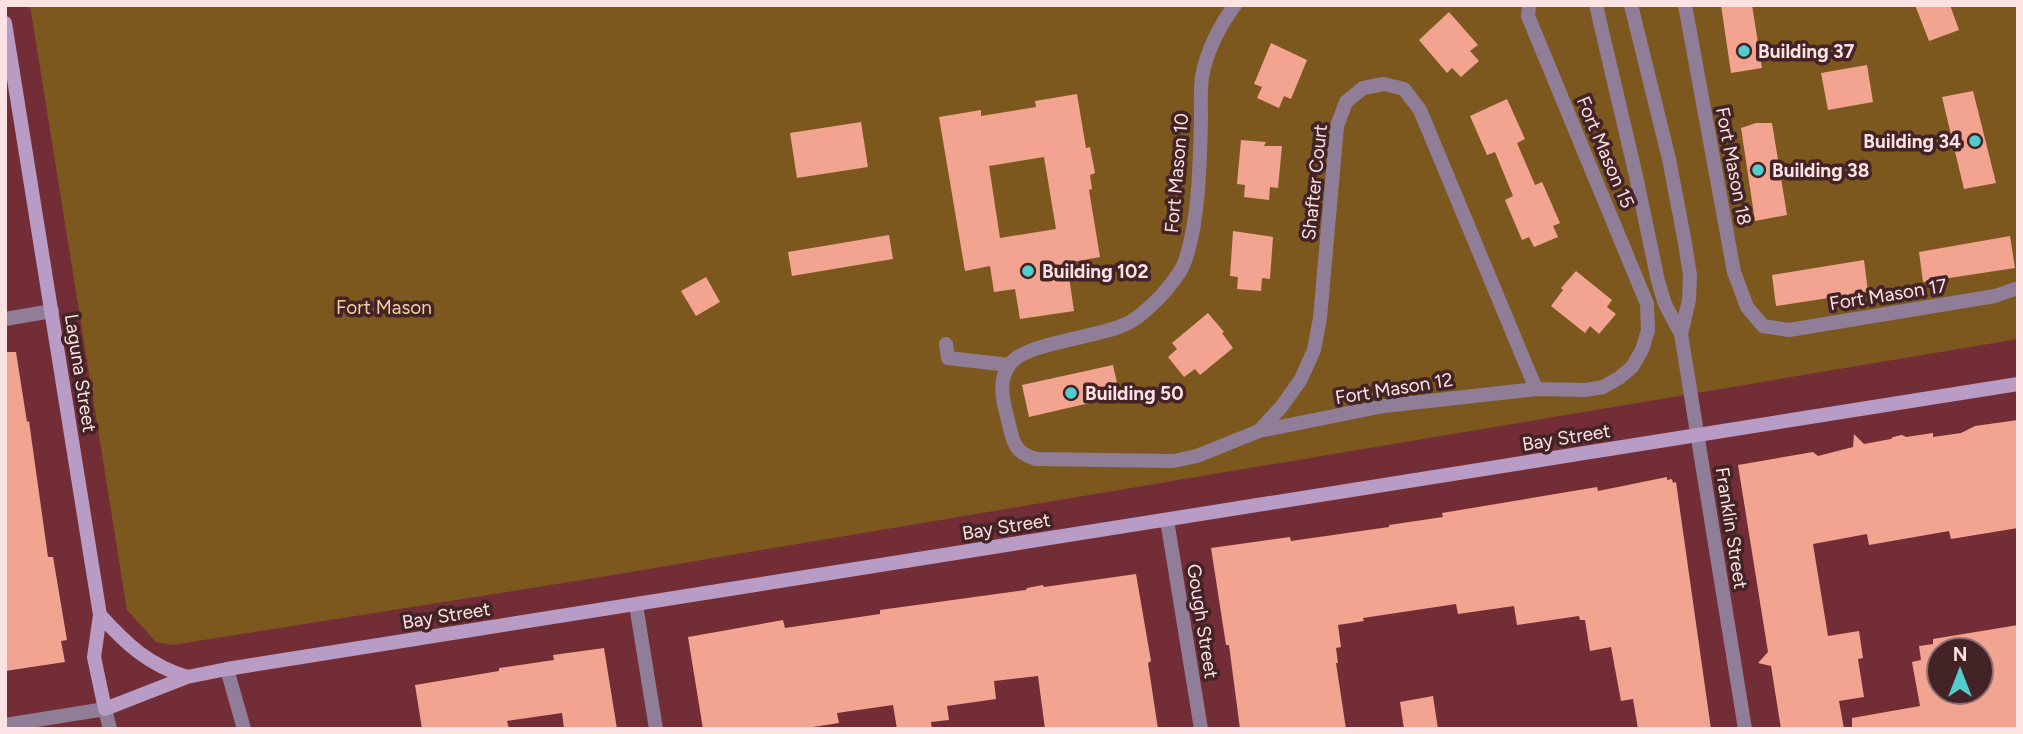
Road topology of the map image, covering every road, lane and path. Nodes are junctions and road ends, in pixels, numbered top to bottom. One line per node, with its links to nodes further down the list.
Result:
1 (1235, 5): 16 (street, Fort Mason 10)
2 (1516, 5): 6 (street)
3 (1596, 5): 14 (street, Franklin Street)
4 (1631, 5): 14 (street, Franklin Street)
5 (1685, 5): 13 (street, Fort Mason 18)
6 (1528, 11): 10 (street, Fort Mason 15)
7 (5, 23): 8 (main road, Laguna Street)
8 (8, 60): 11 (main road, Laguna Street)
9 (2018, 288): 13 (street, Fort Mason 17)
10 (1647, 304): 18 (street, Fort Mason 12)
11 (52, 311): 12 (street); 23 (main road, Laguna Street)
12 (5, 319)
13 (1763, 326)
14 (1681, 334): 20 (street, Franklin Street)
15 (946, 344): 16 (street)
16 (1009, 365): 19 (street)
17 (2018, 384): 20 (main road, Bay Street)
18 (1536, 389): 19 (street, Fort Mason 12); 19 (street, Shafter Court)
19 (1259, 431)
20 (1698, 435): 21 (main road, Bay Street); 32 (street, Franklin Street)
21 (1167, 520): 22 (main road, Bay Street); 31 (street, Gough Street)
22 (636, 605): 24 (main road, Bay Street); 30 (street)
23 (100, 615): 25 (main road); 26 (main road, Laguna Street)
24 (226, 669): 25 (main road, Bay Street); 29 (street)
25 (187, 677): 26 (main road, Bay Street)
26 (105, 709): 27 (street, Bay Street); 28 (street, Laguna Street)
27 (5, 725)
28 (110, 729)
29 (244, 729)
30 (656, 729)
31 (1201, 729)
32 (1745, 729)

